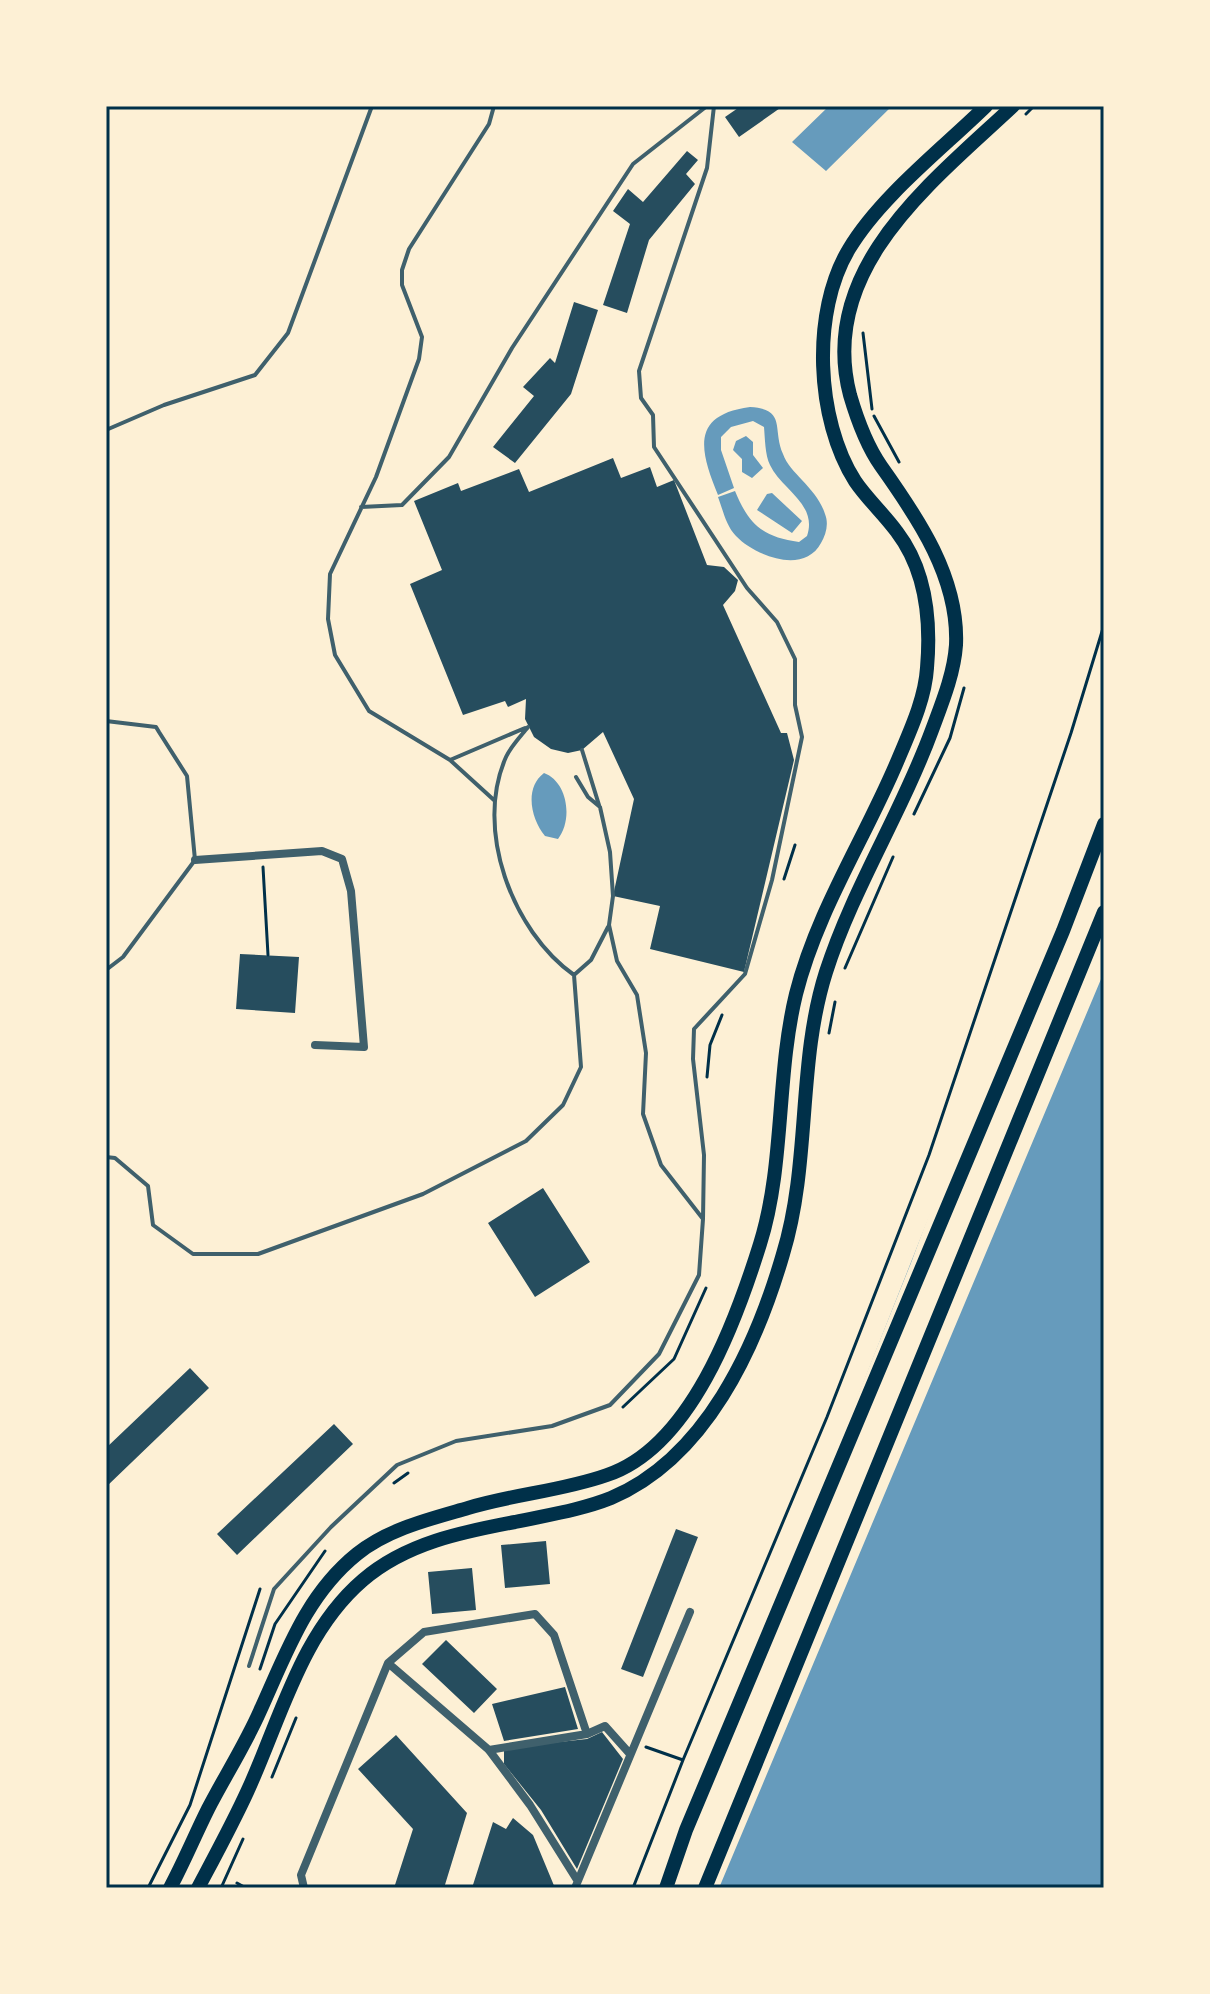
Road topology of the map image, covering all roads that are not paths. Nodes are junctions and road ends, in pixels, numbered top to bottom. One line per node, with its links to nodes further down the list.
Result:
1 (372, 106): 7 (lane)
2 (494, 106): 8 (lane)
3 (707, 106): 8 (lane)
4 (714, 106): 23 (lane)
5 (986, 106): 31 (main road)
6 (1018, 111): 32 (main road)
7 (106, 430)
8 (361, 507): 11 (lane)
9 (106, 721): 16 (lane)
10 (582, 750): 14 (lane)
11 (450, 760): 13 (lane); 13 (lane)
12 (576, 777): 14 (lane)
13 (495, 801): 20 (lane)
14 (600, 807): 18 (lane)
15 (1104, 824): 34 (main road)
16 (195, 860): 19 (lane); 21 (street)
17 (1104, 912): 35 (main road)
18 (609, 925): 20 (lane); 23 (lane)
19 (106, 970)
20 (574, 975): 22 (lane)
21 (315, 1045)
22 (106, 1157)
23 (703, 1219): 26 (lane)
24 (690, 1612): 29 (street)
25 (388, 1663): 27 (street); 28 (street); 33 (street)
26 (249, 1666)
27 (587, 1734): 28 (street); 29 (street)
28 (489, 1750): 30 (street)
29 (630, 1754): 30 (street)
30 (576, 1884)
31 (170, 1888)
32 (198, 1888)
33 (304, 1888)
34 (666, 1888)
35 (705, 1888)

